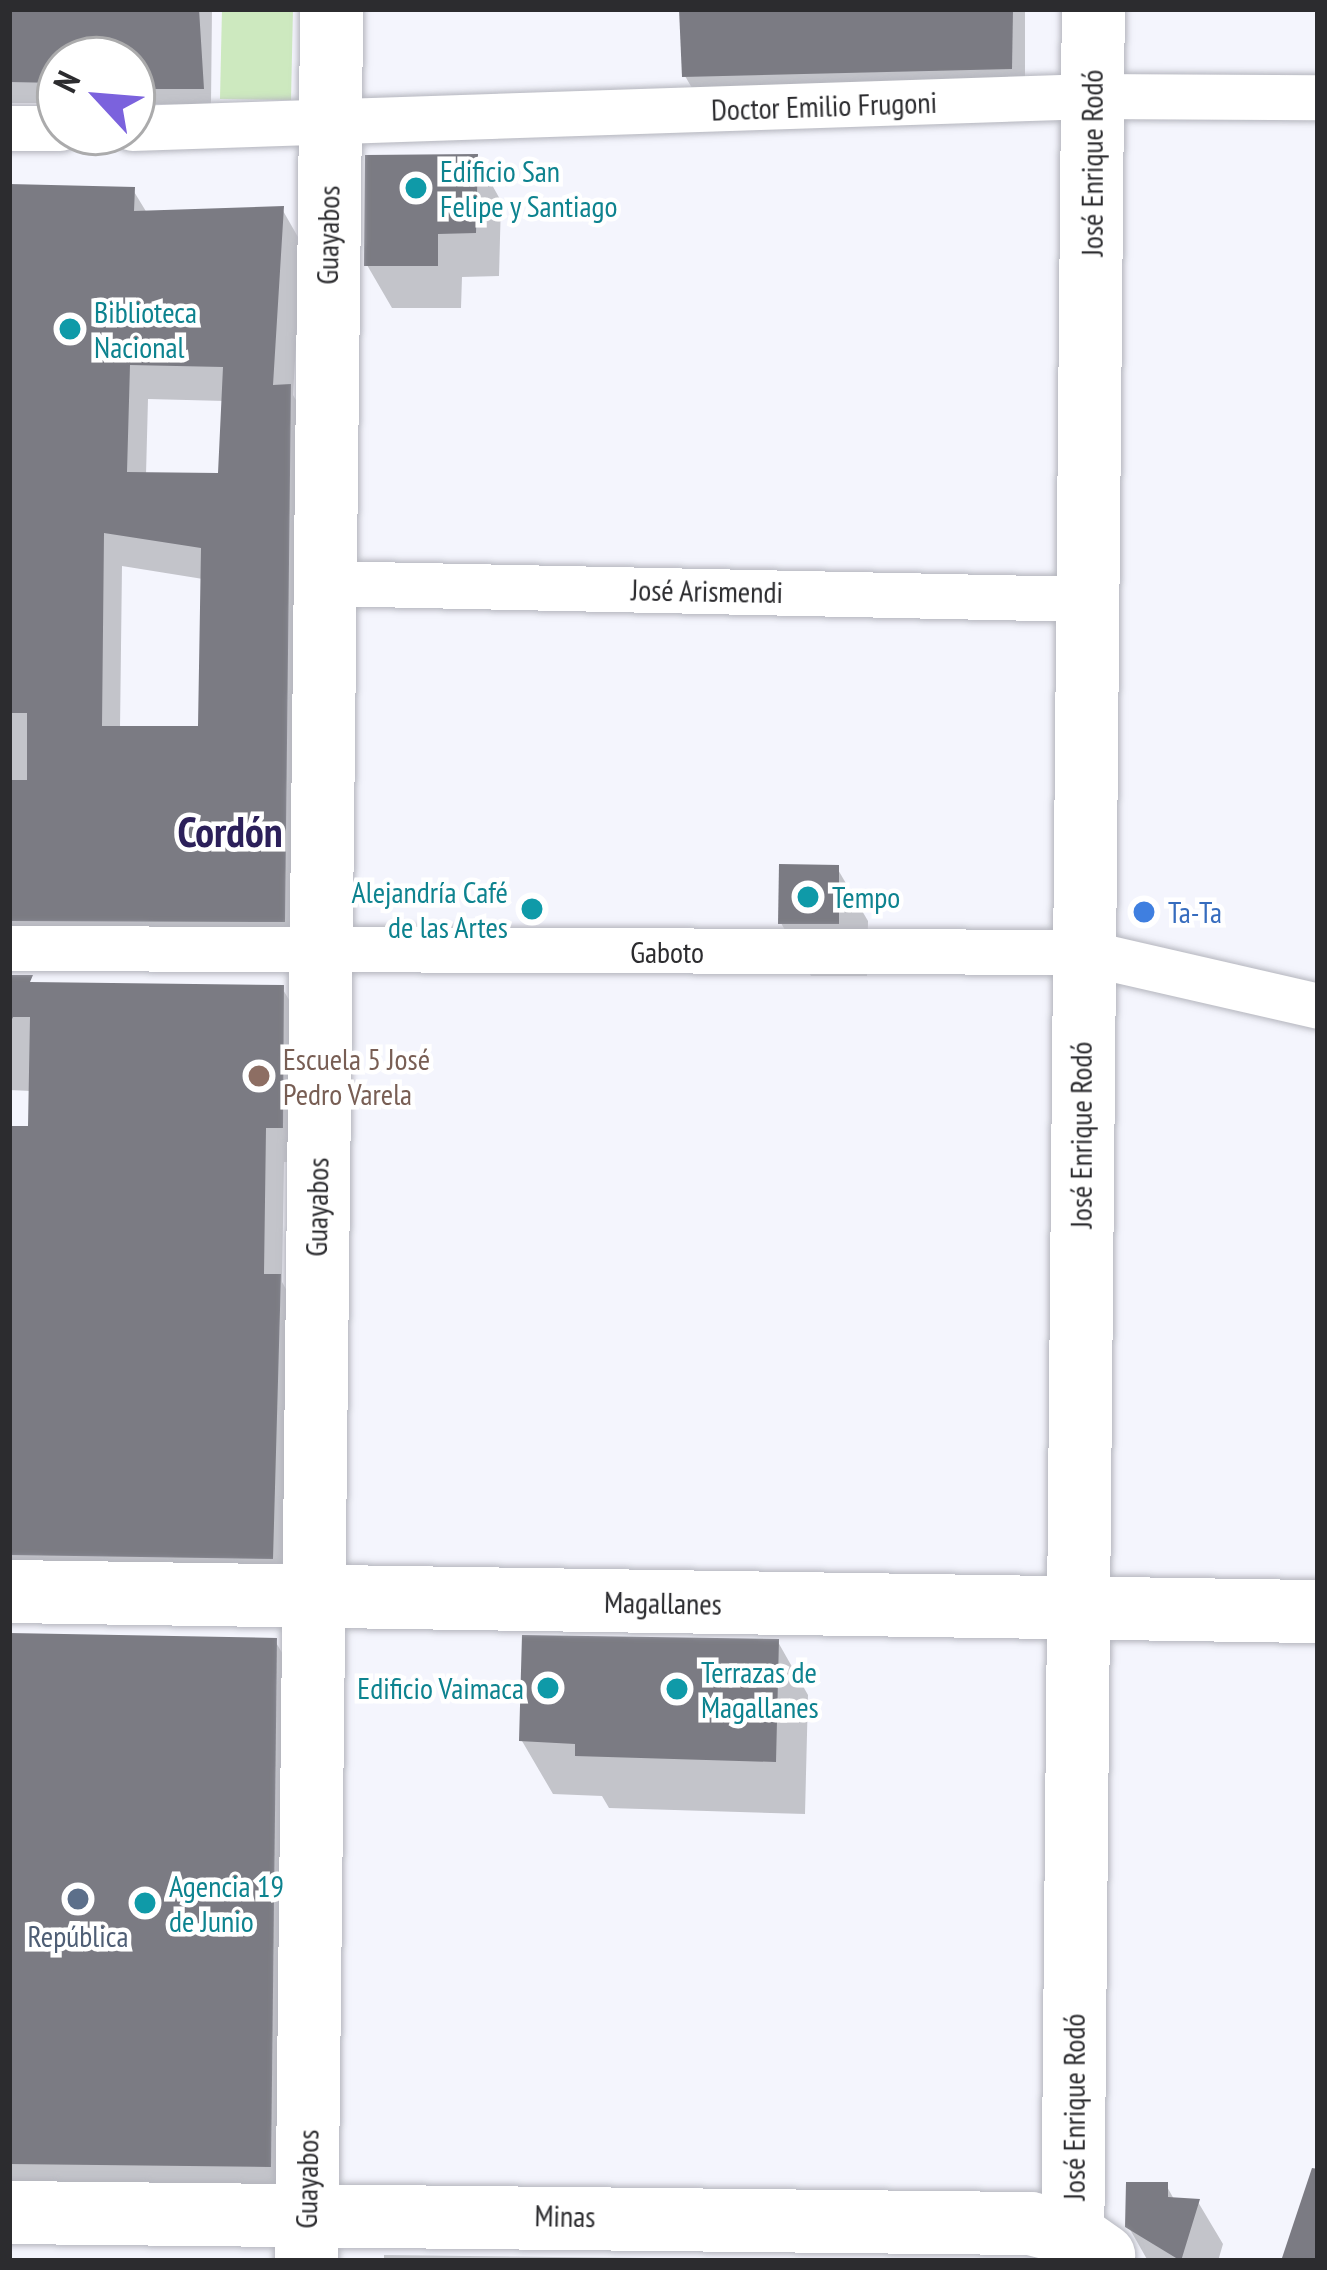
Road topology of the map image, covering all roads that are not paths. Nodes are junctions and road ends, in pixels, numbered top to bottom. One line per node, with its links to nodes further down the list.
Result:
1 (332, 9): 5 (street, Guayabos)
2 (1093, 9): 3 (street, José Enrique Rodó)
3 (1091, 96): 4 (street, Doctor Emilio Frugoni); 5 (street, Doctor Emilio Frugoni); 8 (street, José Enrique Rodó)
4 (1318, 98)
5 (329, 127): 6 (street, Doctor Emilio Frugoni); 7 (street, Guayabos)
6 (156, 128)
7 (323, 584): 8 (street, José Arismendi); 10 (street, Guayabos)
8 (1090, 599): 11 (street, José Enrique Rodó)
9 (9, 948): 10 (street, Gaboto)
10 (320, 952): 11 (street, Gaboto); 14 (street, Guayabos)
11 (1083, 952): 12 (street, Gaboto); 15 (street, José Enrique Rodó)
12 (1318, 1006)
13 (9, 1591): 14 (street, Magallanes)
14 (313, 1598): 15 (street, Magallanes); 18 (street, Guayabos)
15 (1078, 1606): 16 (street, Magallanes); 19 (street, José Enrique Rodó)
16 (1318, 1611)
17 (9, 2212): 18 (street, Minas)
18 (306, 2237): 19 (street, Minas)
19 (1085, 2252)

